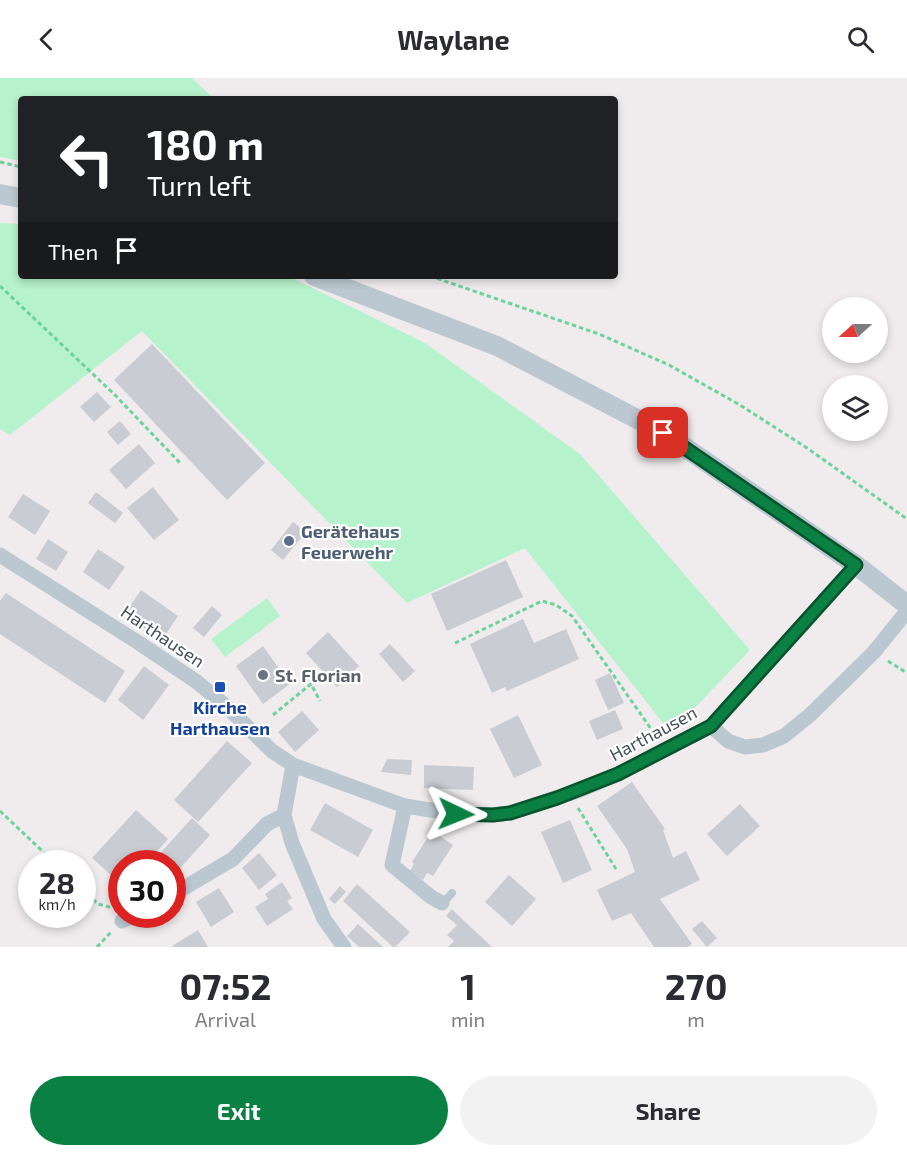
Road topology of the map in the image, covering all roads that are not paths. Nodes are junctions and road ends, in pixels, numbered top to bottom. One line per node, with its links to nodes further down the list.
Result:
1 (0, 194): 2 (street)
2 (18, 197)
3 (322, 279): 5 (street)
4 (0, 555): 9 (street, Harthausen)
5 (856, 565): 6 (street); 8 (street, Harthausen)
6 (907, 605)
7 (907, 611): 8 (street)
8 (711, 726): 10 (street, Harthausen)
9 (293, 765): 10 (street, Harthausen); 11 (street)
10 (405, 806): 13 (street)
11 (284, 815): 12 (street); 14 (street)
12 (186, 887)
13 (444, 901)
14 (345, 947)

